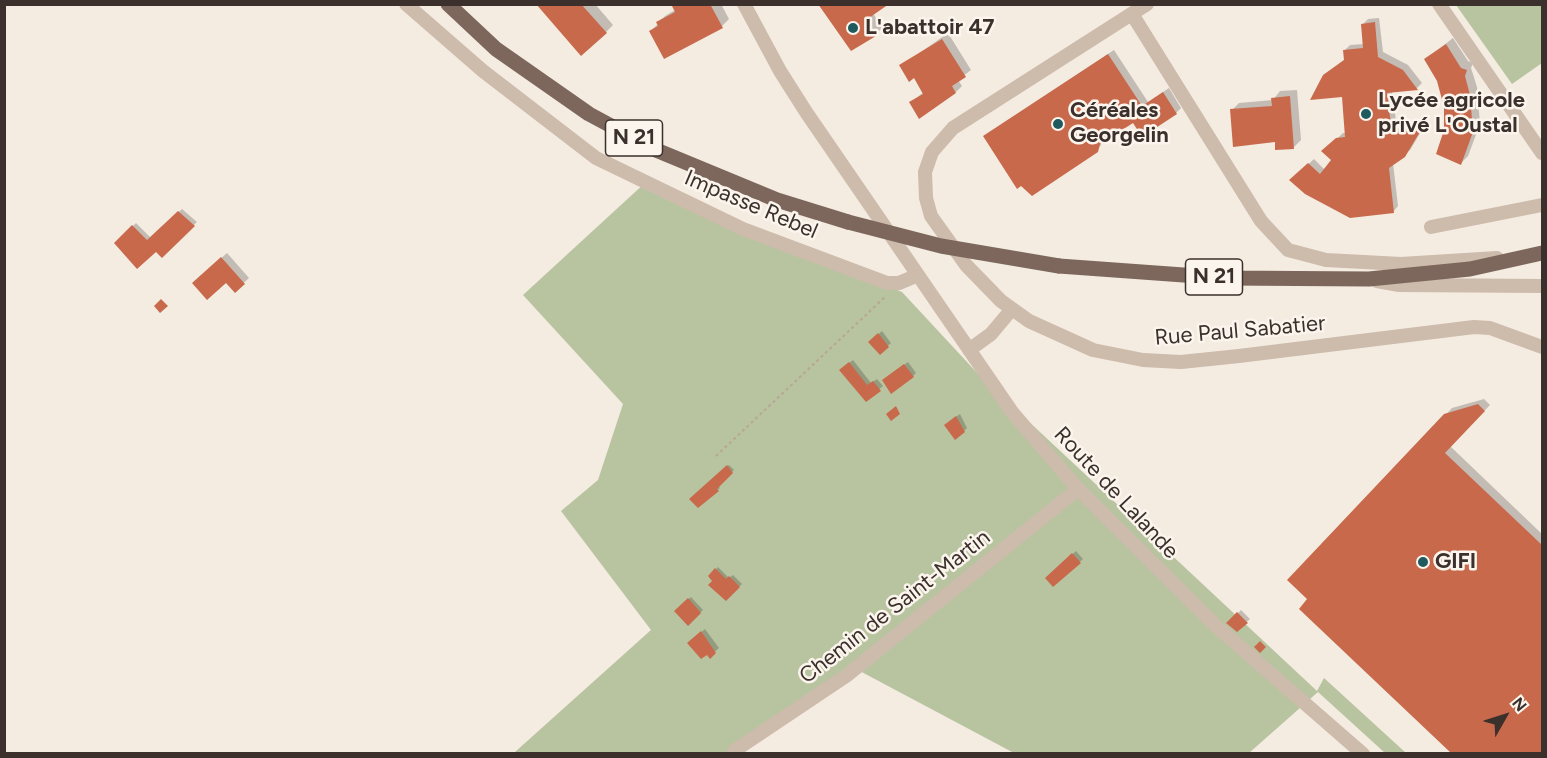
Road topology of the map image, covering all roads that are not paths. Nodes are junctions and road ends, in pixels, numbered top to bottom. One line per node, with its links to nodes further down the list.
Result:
1 (406, 4): 11 (street, Impasse Rebel)
2 (448, 4): 12 (main road, N 21, bridge)
3 (744, 4): 11 (street, Route de Lalande)
4 (1147, 4): 6 (street, Rue Paul Sabatier)
5 (1439, 4): 7 (street)
6 (1132, 14): 10 (street); 14 (street, Rue Paul Sabatier)
7 (1542, 153)
8 (1542, 205): 9 (street)
9 (1431, 227)
10 (1536, 255): 12 (main road, N 21)
11 (918, 275): 16 (street, Route de Lalande)
12 (1369, 279): 13 (street)
13 (1542, 285)
14 (1012, 309): 15 (street, Rue Paul Sabatier); 16 (street)
15 (1538, 345)
16 (969, 350): 17 (street, Route de Lalande)
17 (1078, 489): 18 (street, Chemin de Saint-Martin); 19 (street, Route de Lalande)
18 (734, 751)
19 (1363, 753)

